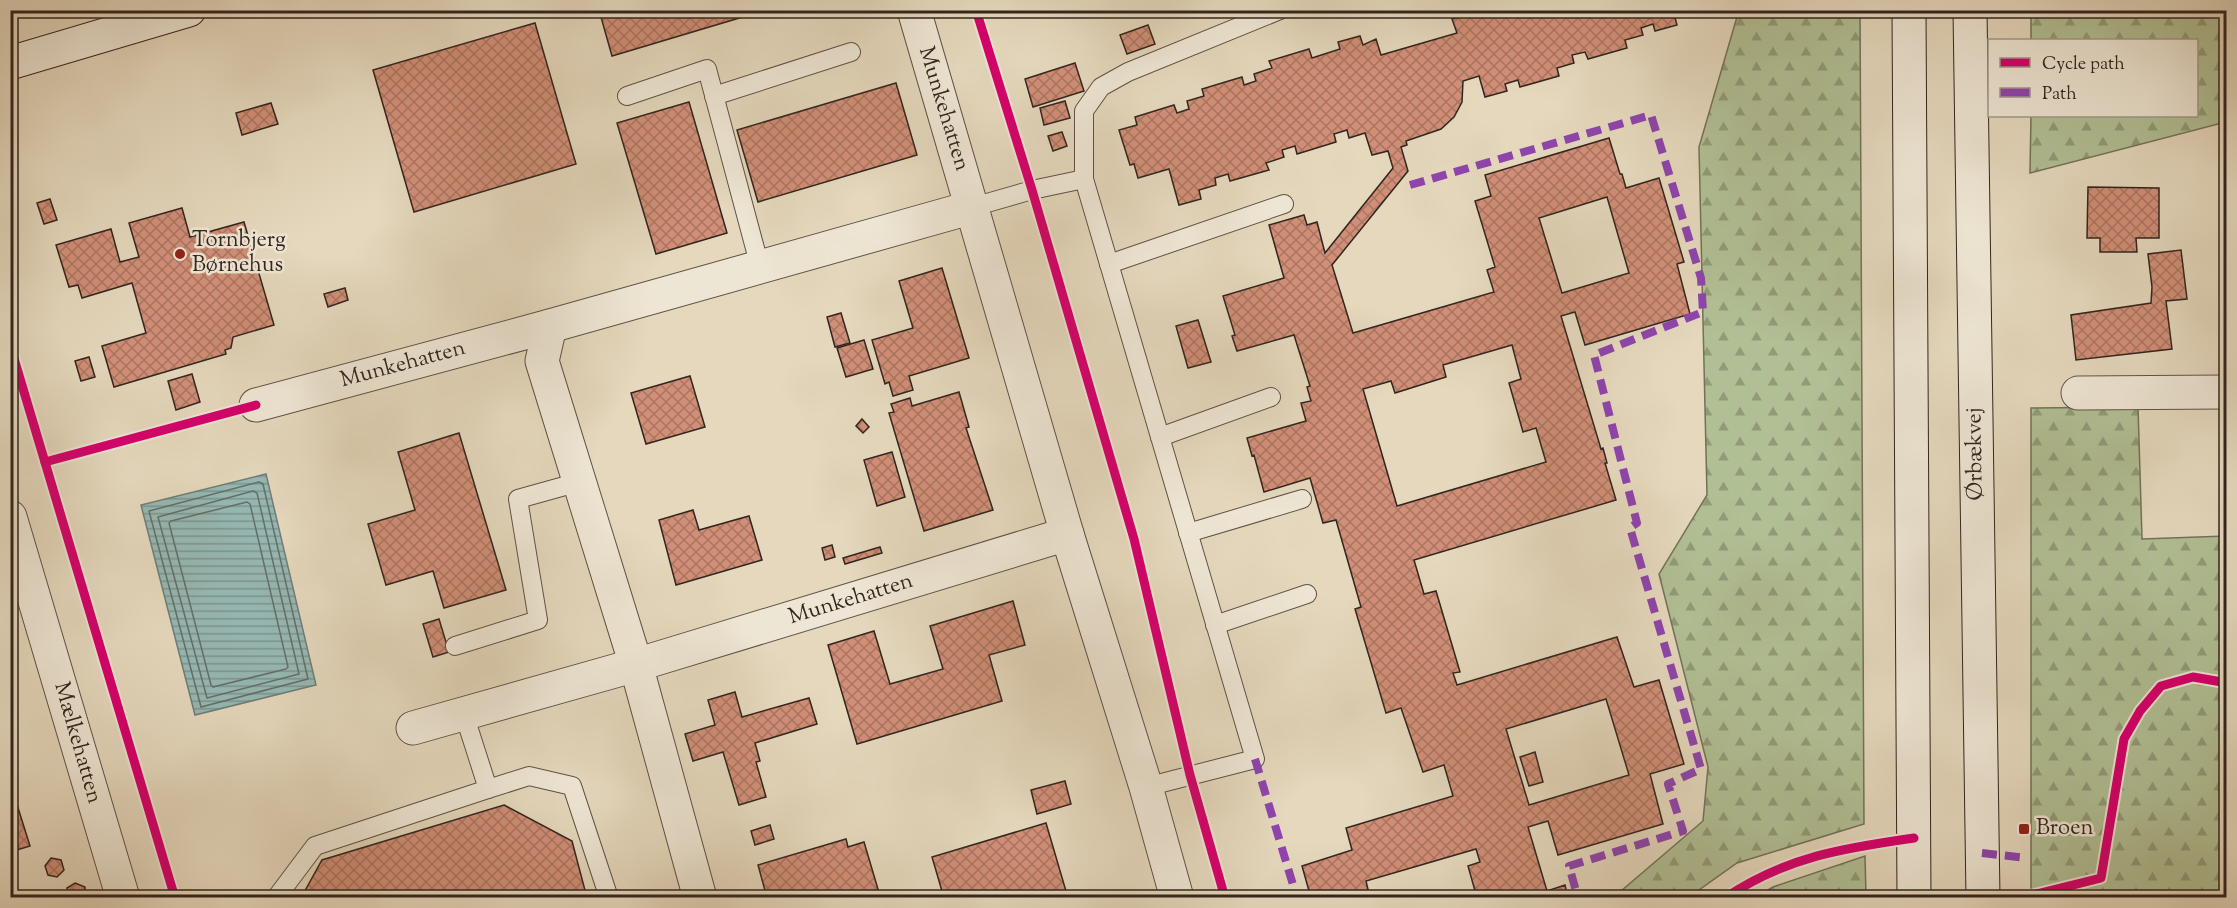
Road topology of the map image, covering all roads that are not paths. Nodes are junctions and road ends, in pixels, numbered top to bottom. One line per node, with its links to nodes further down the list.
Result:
1 (189, 10): 7 (street)
2 (914, 10): 12 (street, Munkehatten)
3 (1280, 10): 10 (lane)
4 (1909, 10): 40 (street)
5 (1970, 10): 41 (street, Ørbækvej)
6 (851, 52): 9 (lane)
7 (10, 63)
8 (627, 96): 9 (lane)
9 (714, 96): 14 (lane)
10 (1084, 179): 12 (lane); 13 (lane)
11 (1284, 204): 13 (lane)
12 (973, 207): 14 (street, Munkehatten); 25 (street, Munkehatten)
13 (1109, 264): 20 (lane)
14 (760, 267): 15 (street, Munkehatten)
15 (550, 326): 19 (street, Munkehatten); 21 (street)
16 (2226, 392): 17 (street)
17 (2078, 393)
18 (1271, 397): 20 (lane)
19 (256, 405)
20 (1160, 436): 24 (lane)
21 (579, 482): 29 (lane); 30 (street)
22 (1302, 500): 24 (lane)
23 (10, 517): 26 (street, Mælkehatten)
24 (1188, 533): 28 (lane)
25 (1067, 534): 30 (street, Munkehatten); 33 (street, Munkehatten)
26 (21, 592): 35 (street, Mælkehatten)
27 (1307, 594): 28 (lane)
28 (1215, 625): 33 (lane)
29 (455, 646)
30 (636, 665): 31 (street, Munkehatten); 38 (street)
31 (464, 714): 32 (street, Munkehatten); 34 (lane)
32 (413, 728)
33 (1146, 787): 39 (street, Munkehatten)
34 (488, 789): 36 (lane); 37 (lane)
35 (123, 897)
36 (276, 897)
37 (609, 897)
38 (700, 897)
39 (1177, 897)
40 (1914, 897)
41 (1983, 897)

